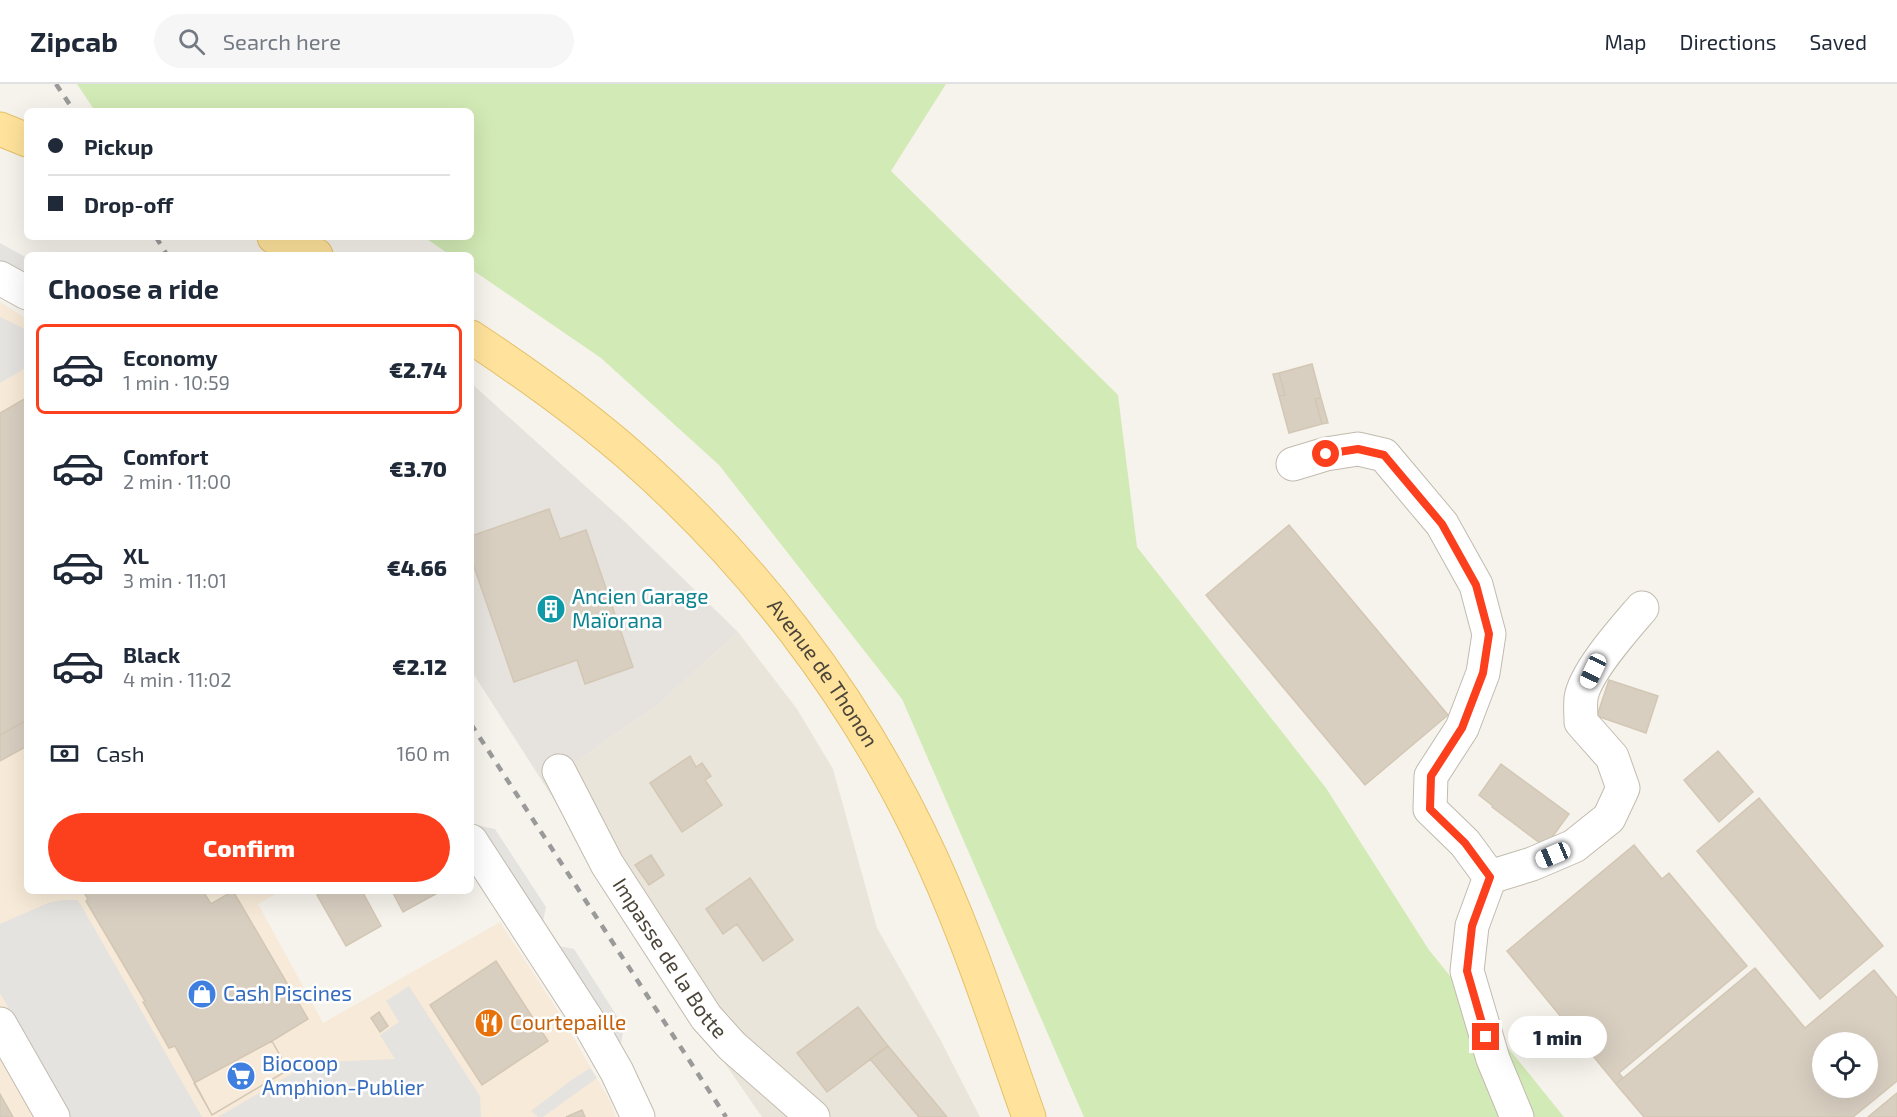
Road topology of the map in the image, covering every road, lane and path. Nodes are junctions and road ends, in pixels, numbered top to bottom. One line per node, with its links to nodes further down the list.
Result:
1 (0, 129): 2 (main road)
2 (24, 139)
3 (281, 240): 4 (main road)
4 (309, 252)
5 (0, 278): 6 (street)
6 (24, 291)
7 (474, 339): 17 (main road, Avenue de Thonon)
8 (1293, 464): 12 (street)
9 (1642, 608): 12 (street)
10 (559, 771): 16 (street, Impasse de la Botte)
11 (474, 846): 15 (street)
12 (1490, 877): 18 (street)
13 (0, 1024): 14 (street)
14 (53, 1117)
15 (638, 1117)
16 (813, 1117)
17 (1029, 1117)
18 (1517, 1117)

